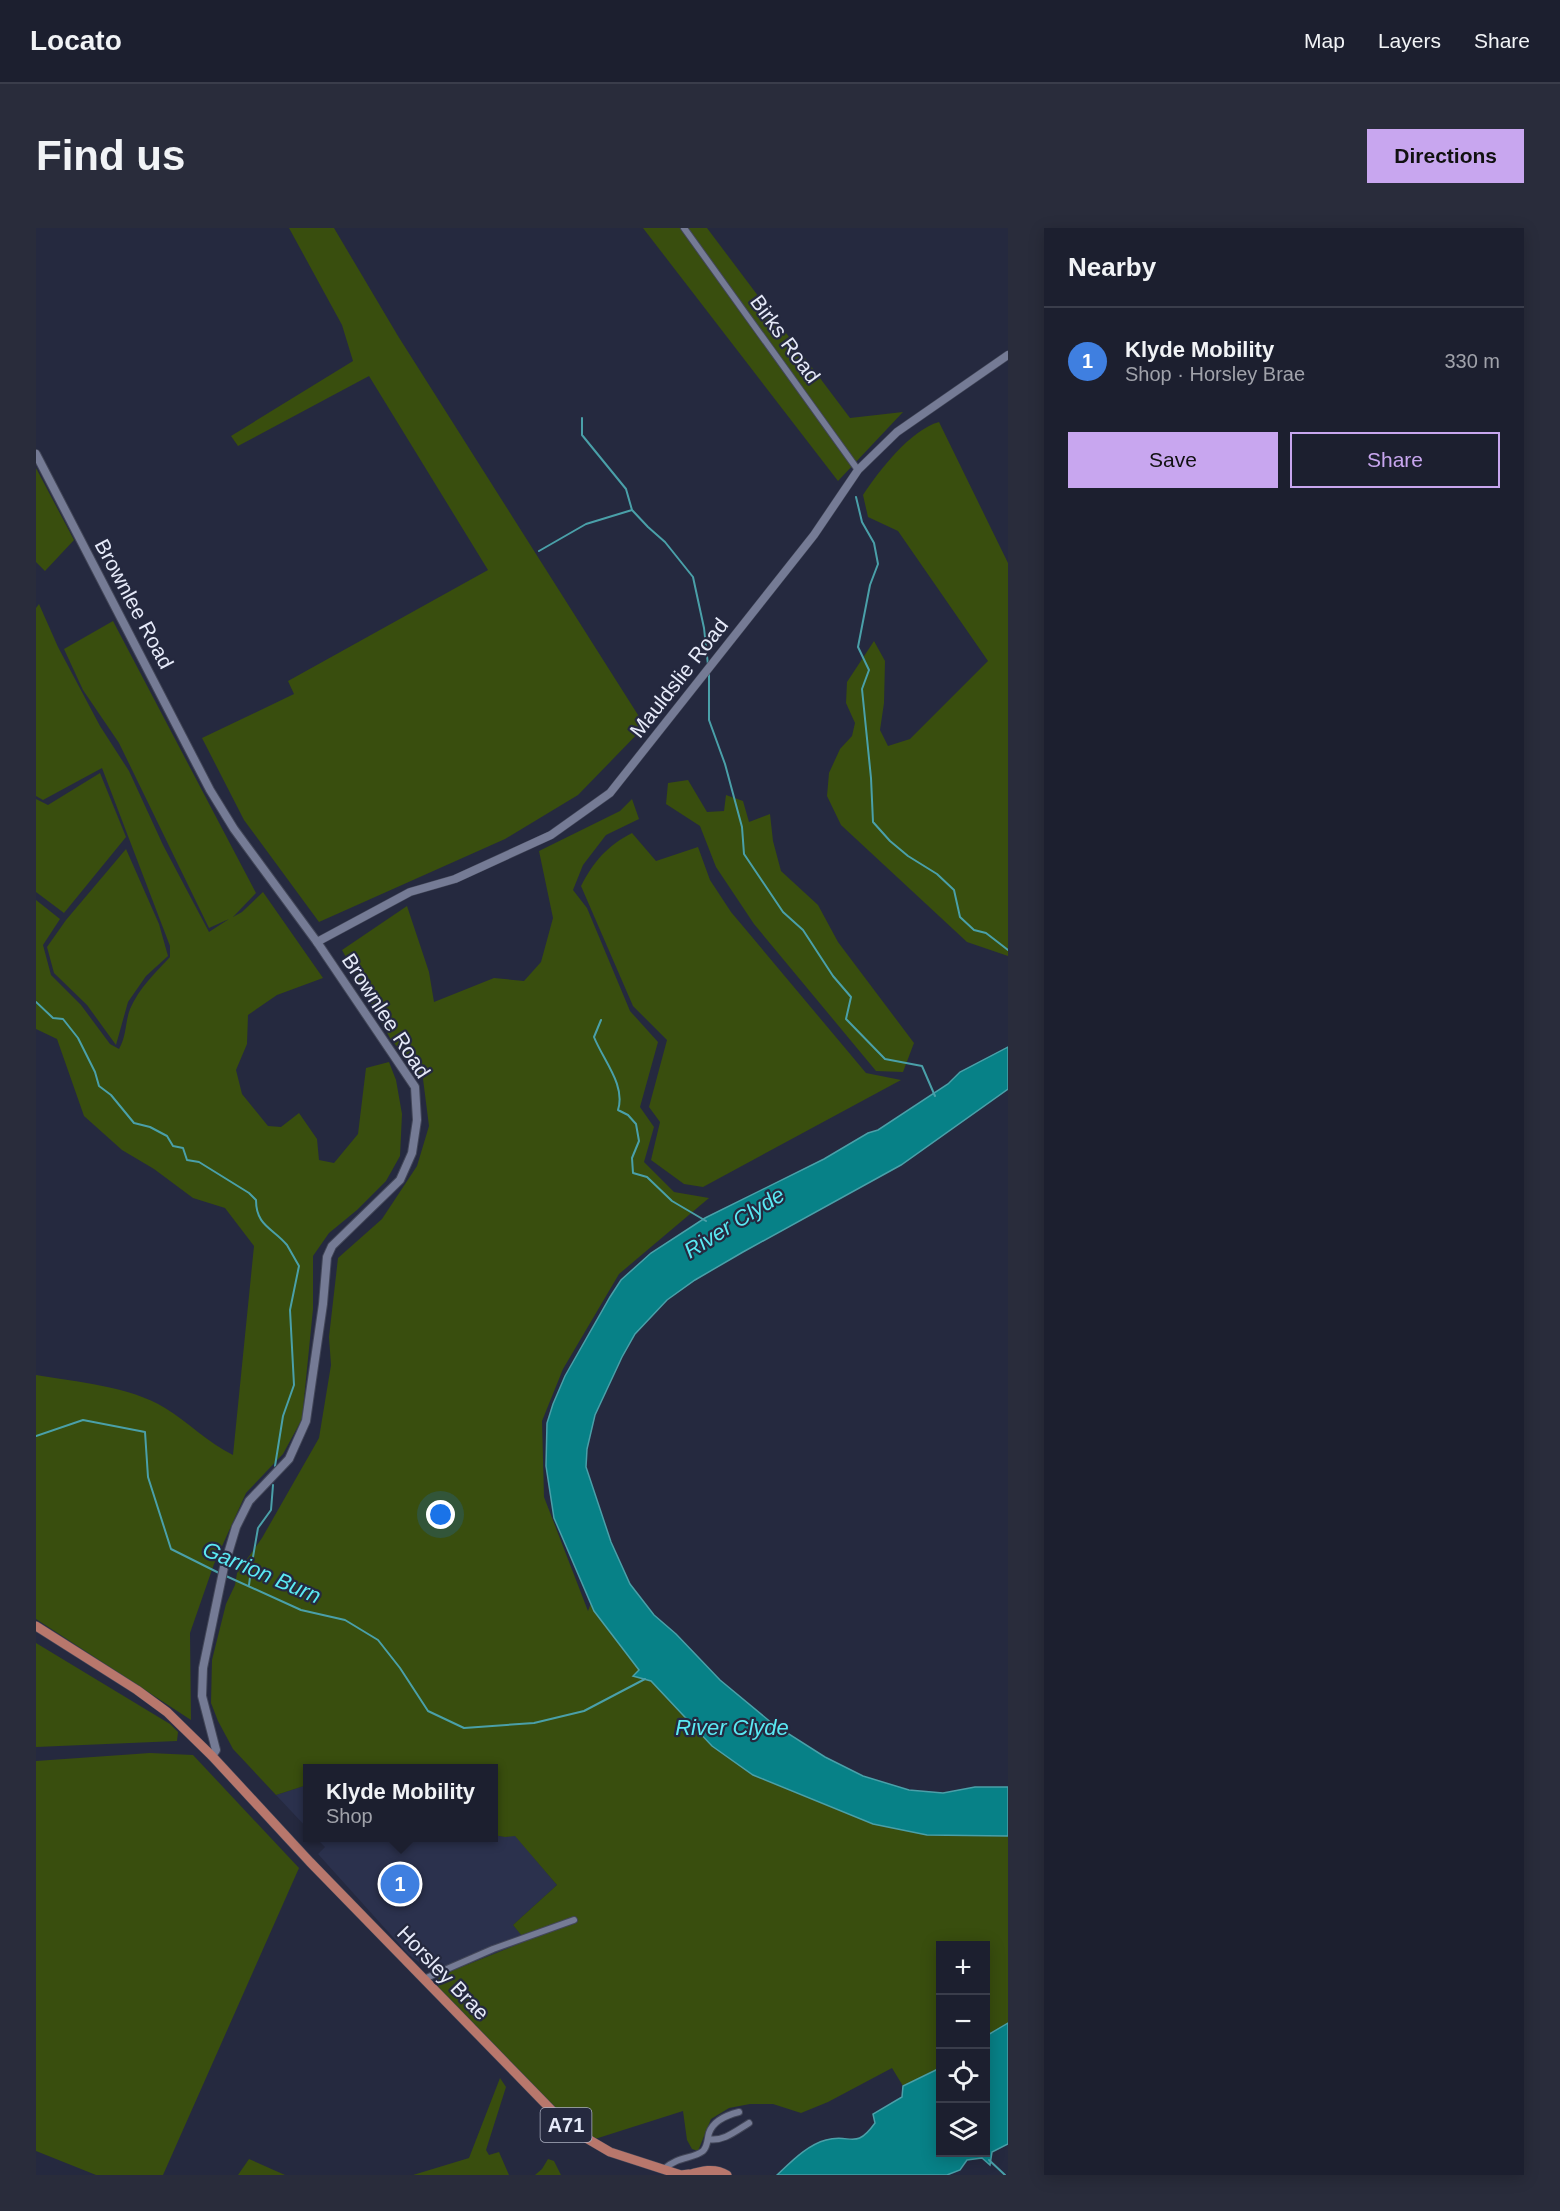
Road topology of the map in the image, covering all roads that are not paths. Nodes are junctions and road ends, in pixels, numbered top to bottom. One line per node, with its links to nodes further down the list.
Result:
1 (684, 228): 4 (street, Birks Road)
2 (1008, 355): 4 (street, Mauldslie Road)
3 (36, 454): 5 (main road, Brownlee Road)
4 (858, 470): 5 (street, Mauldslie Road)
5 (317, 942): 7 (main road, Brownlee Road)
6 (36, 1626): 7 (main road, Horsley Brae / A71)
7 (212, 1756): 9 (main road, Horsley Brae / A71)
8 (574, 1920): 9 (street)
9 (424, 1979): 13 (main road, Horsley Brae / A71)
10 (739, 2112): 12 (street)
11 (749, 2123): 12 (street)
12 (708, 2139): 13 (street)
13 (662, 2172): 14 (main road, Horsley Brae / A71)
14 (688, 2175): 15 (main road, A71)
15 (727, 2175)

